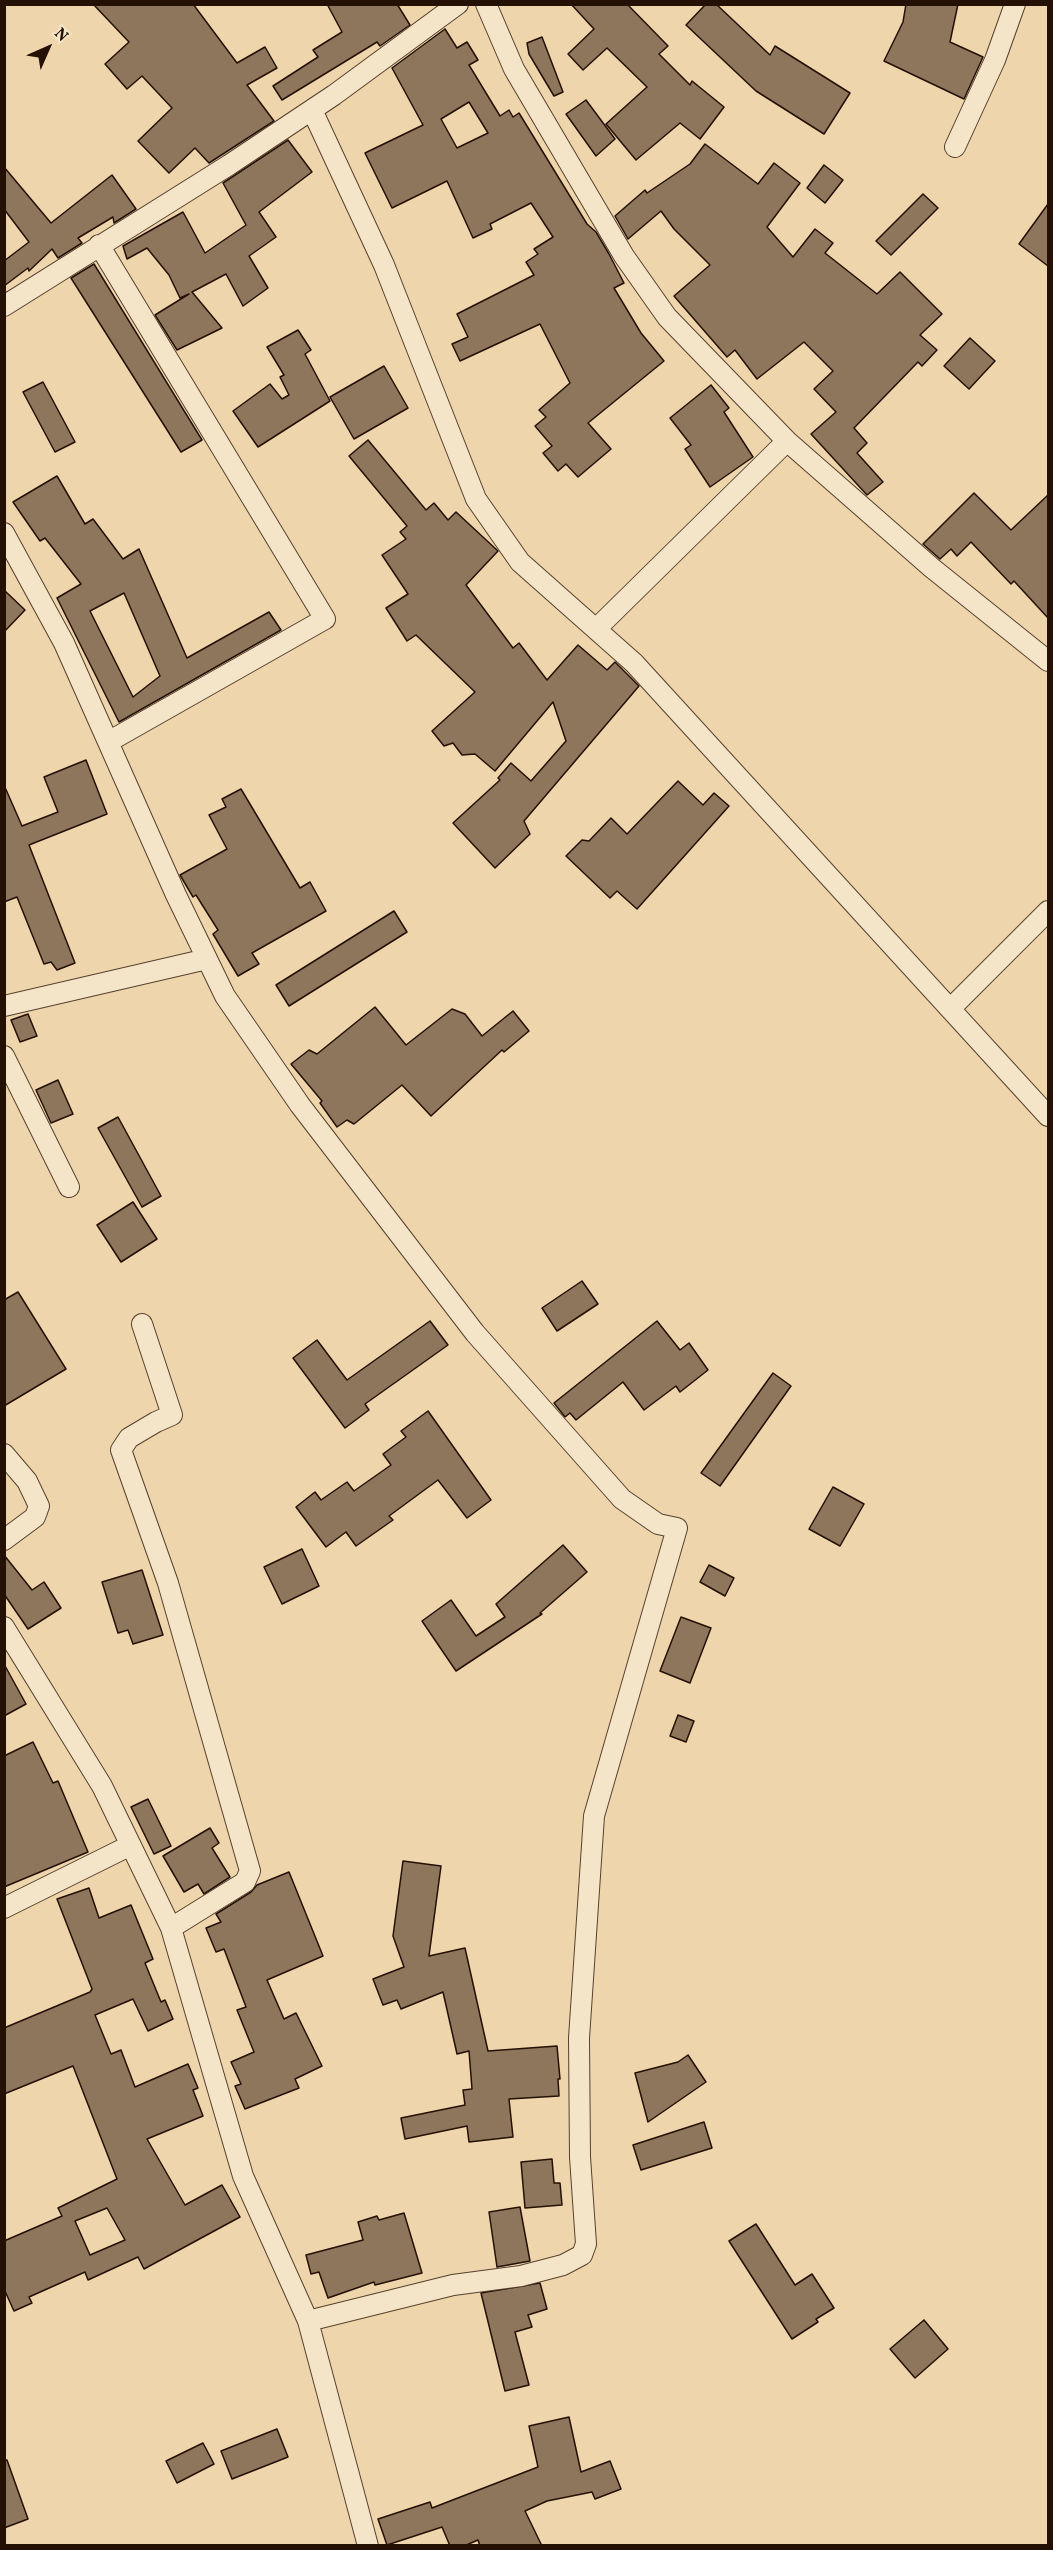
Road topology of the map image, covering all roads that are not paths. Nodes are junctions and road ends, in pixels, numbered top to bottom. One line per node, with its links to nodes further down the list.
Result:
1 (458, 4): 4 (street)
2 (486, 4): 8 (street)
3 (1015, 4): 5 (street)
4 (312, 110): 6 (street); 10 (street)
5 (955, 147)
6 (99, 245): 7 (street); 12 (street)
7 (4, 306)
8 (787, 441): 10 (street); 11 (street)
9 (4, 533): 12 (street)
10 (596, 629): 16 (street)
11 (1048, 660)
12 (108, 742): 14 (street)
13 (1048, 911): 16 (street)
14 (207, 958): 15 (street); 27 (street)
15 (4, 1006)
16 (951, 1008): 18 (street)
17 (4, 1056): 19 (street)
18 (1048, 1116)
19 (69, 1187)
20 (142, 1324): 26 (street)
21 (4, 1454): 22 (street)
22 (4, 1540)
23 (4, 1627): 24 (street)
24 (129, 1846): 25 (street); 26 (street)
25 (4, 1908)
26 (171, 1928): 27 (street)
27 (308, 2321): 28 (street)
28 (368, 2546)

